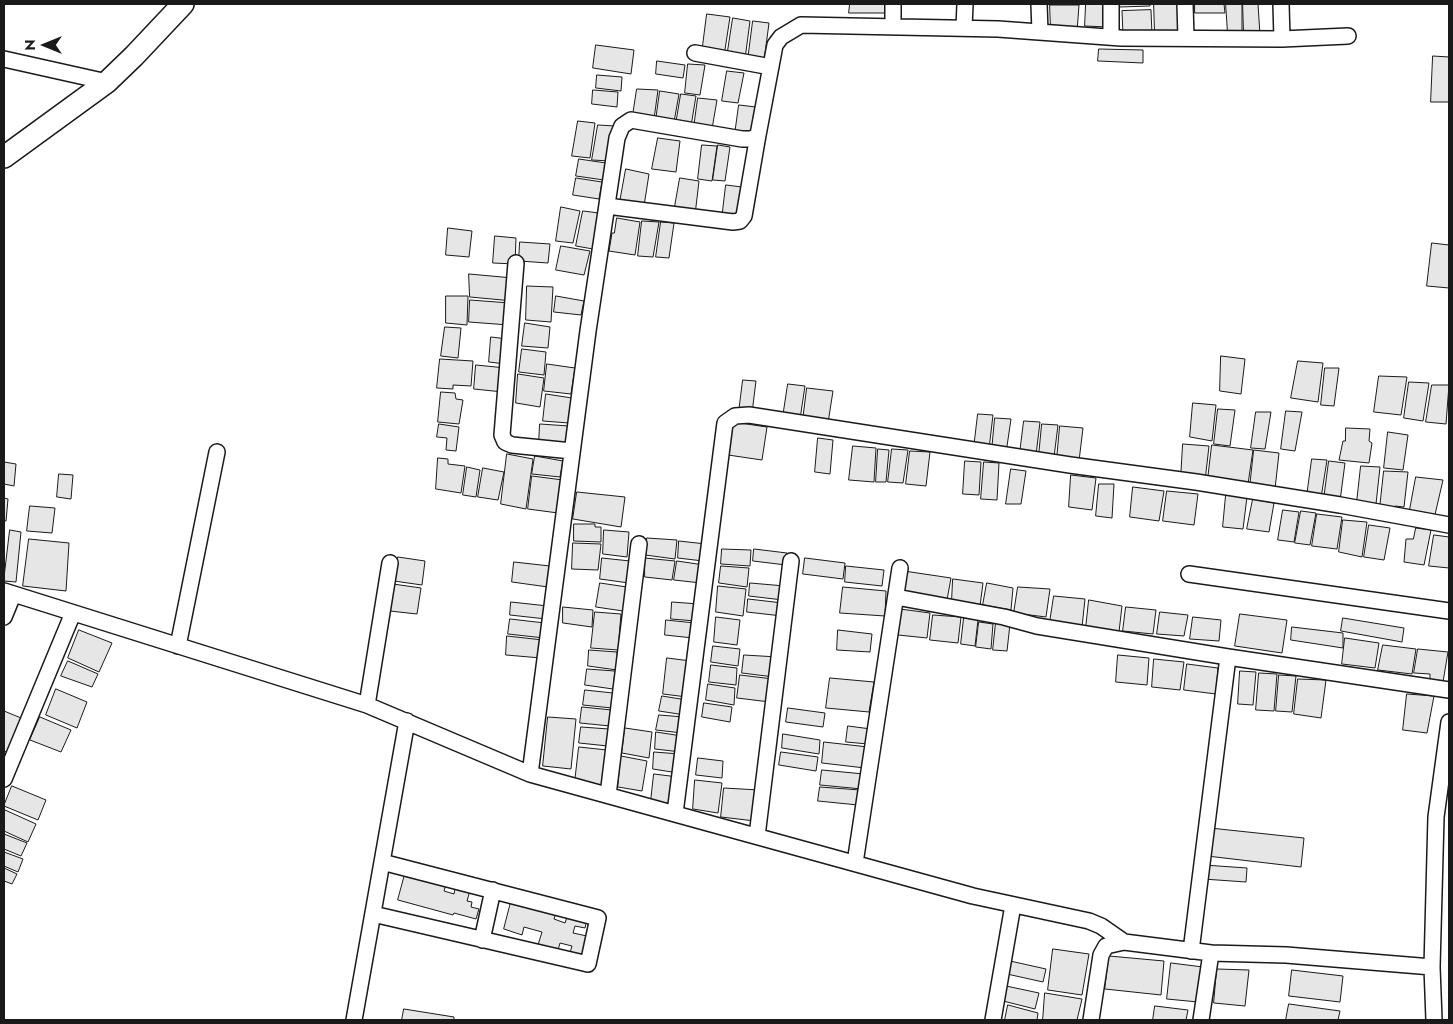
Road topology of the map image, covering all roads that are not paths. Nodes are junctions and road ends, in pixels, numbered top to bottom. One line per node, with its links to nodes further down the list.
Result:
1 (183, 4): 18 (street)
2 (893, 4): 8 (street)
3 (965, 4): 9 (street)
4 (1040, 4): 10 (street)
5 (1111, 4): 12 (street)
6 (1185, 4): 13 (street)
7 (1281, 4): 14 (street)
8 (893, 27): 9 (street); 17 (street)
9 (964, 28): 10 (street)
10 (1040, 32): 12 (street)
11 (1348, 36): 14 (street)
12 (1111, 37): 13 (street)
13 (1186, 38): 14 (street)
14 (1282, 39)
15 (695, 54): 17 (street)
16 (4, 59): 18 (street)
17 (771, 67): 19 (street)
18 (107, 82): 20 (street)
19 (758, 135): 21 (street); 21 (street)
20 (8, 150)
21 (607, 206): 23 (street)
22 (516, 263): 23 (street)
23 (572, 451): 42 (street)
24 (217, 452): 36 (street)
25 (1449, 525): 45 (street)
26 (638, 544): 44 (street)
27 (791, 561): 46 (street)
28 (390, 563): 39 (street)
29 (900, 568): 32 (street)
30 (1189, 574): 33 (street)
31 (8, 593): 34 (street); 35 (street)
32 (896, 597): 37 (street); 48 (street)
33 (1449, 611)
34 (74, 614): 36 (street); 43 (street)
35 (4, 617)
36 (178, 646): 39 (street)
37 (1228, 657): 38 (street); 54 (street)
38 (1449, 690)
39 (367, 705): 40 (street)
40 (406, 721): 42 (street); 47 (street)
41 (1449, 722): 56 (street)
42 (530, 774): 44 (street)
43 (4, 779)
44 (608, 795): 45 (street)
45 (675, 813): 46 (street)
46 (757, 836): 48 (street)
47 (382, 862): 49 (street); 51 (street)
48 (856, 863): 50 (street)
49 (493, 890): 52 (street); 52 (street)
50 (1013, 905): 53 (street); 58 (street)
51 (373, 914): 52 (street); 57 (street)
52 (482, 940)
53 (1124, 942): 54 (street); 59 (street)
54 (1191, 951): 55 (street)
55 (1211, 953): 56 (street); 60 (street)
56 (1432, 967): 61 (street)
57 (354, 1020)
58 (993, 1020)
59 (1091, 1020)
60 (1201, 1020)
61 (1434, 1020)

